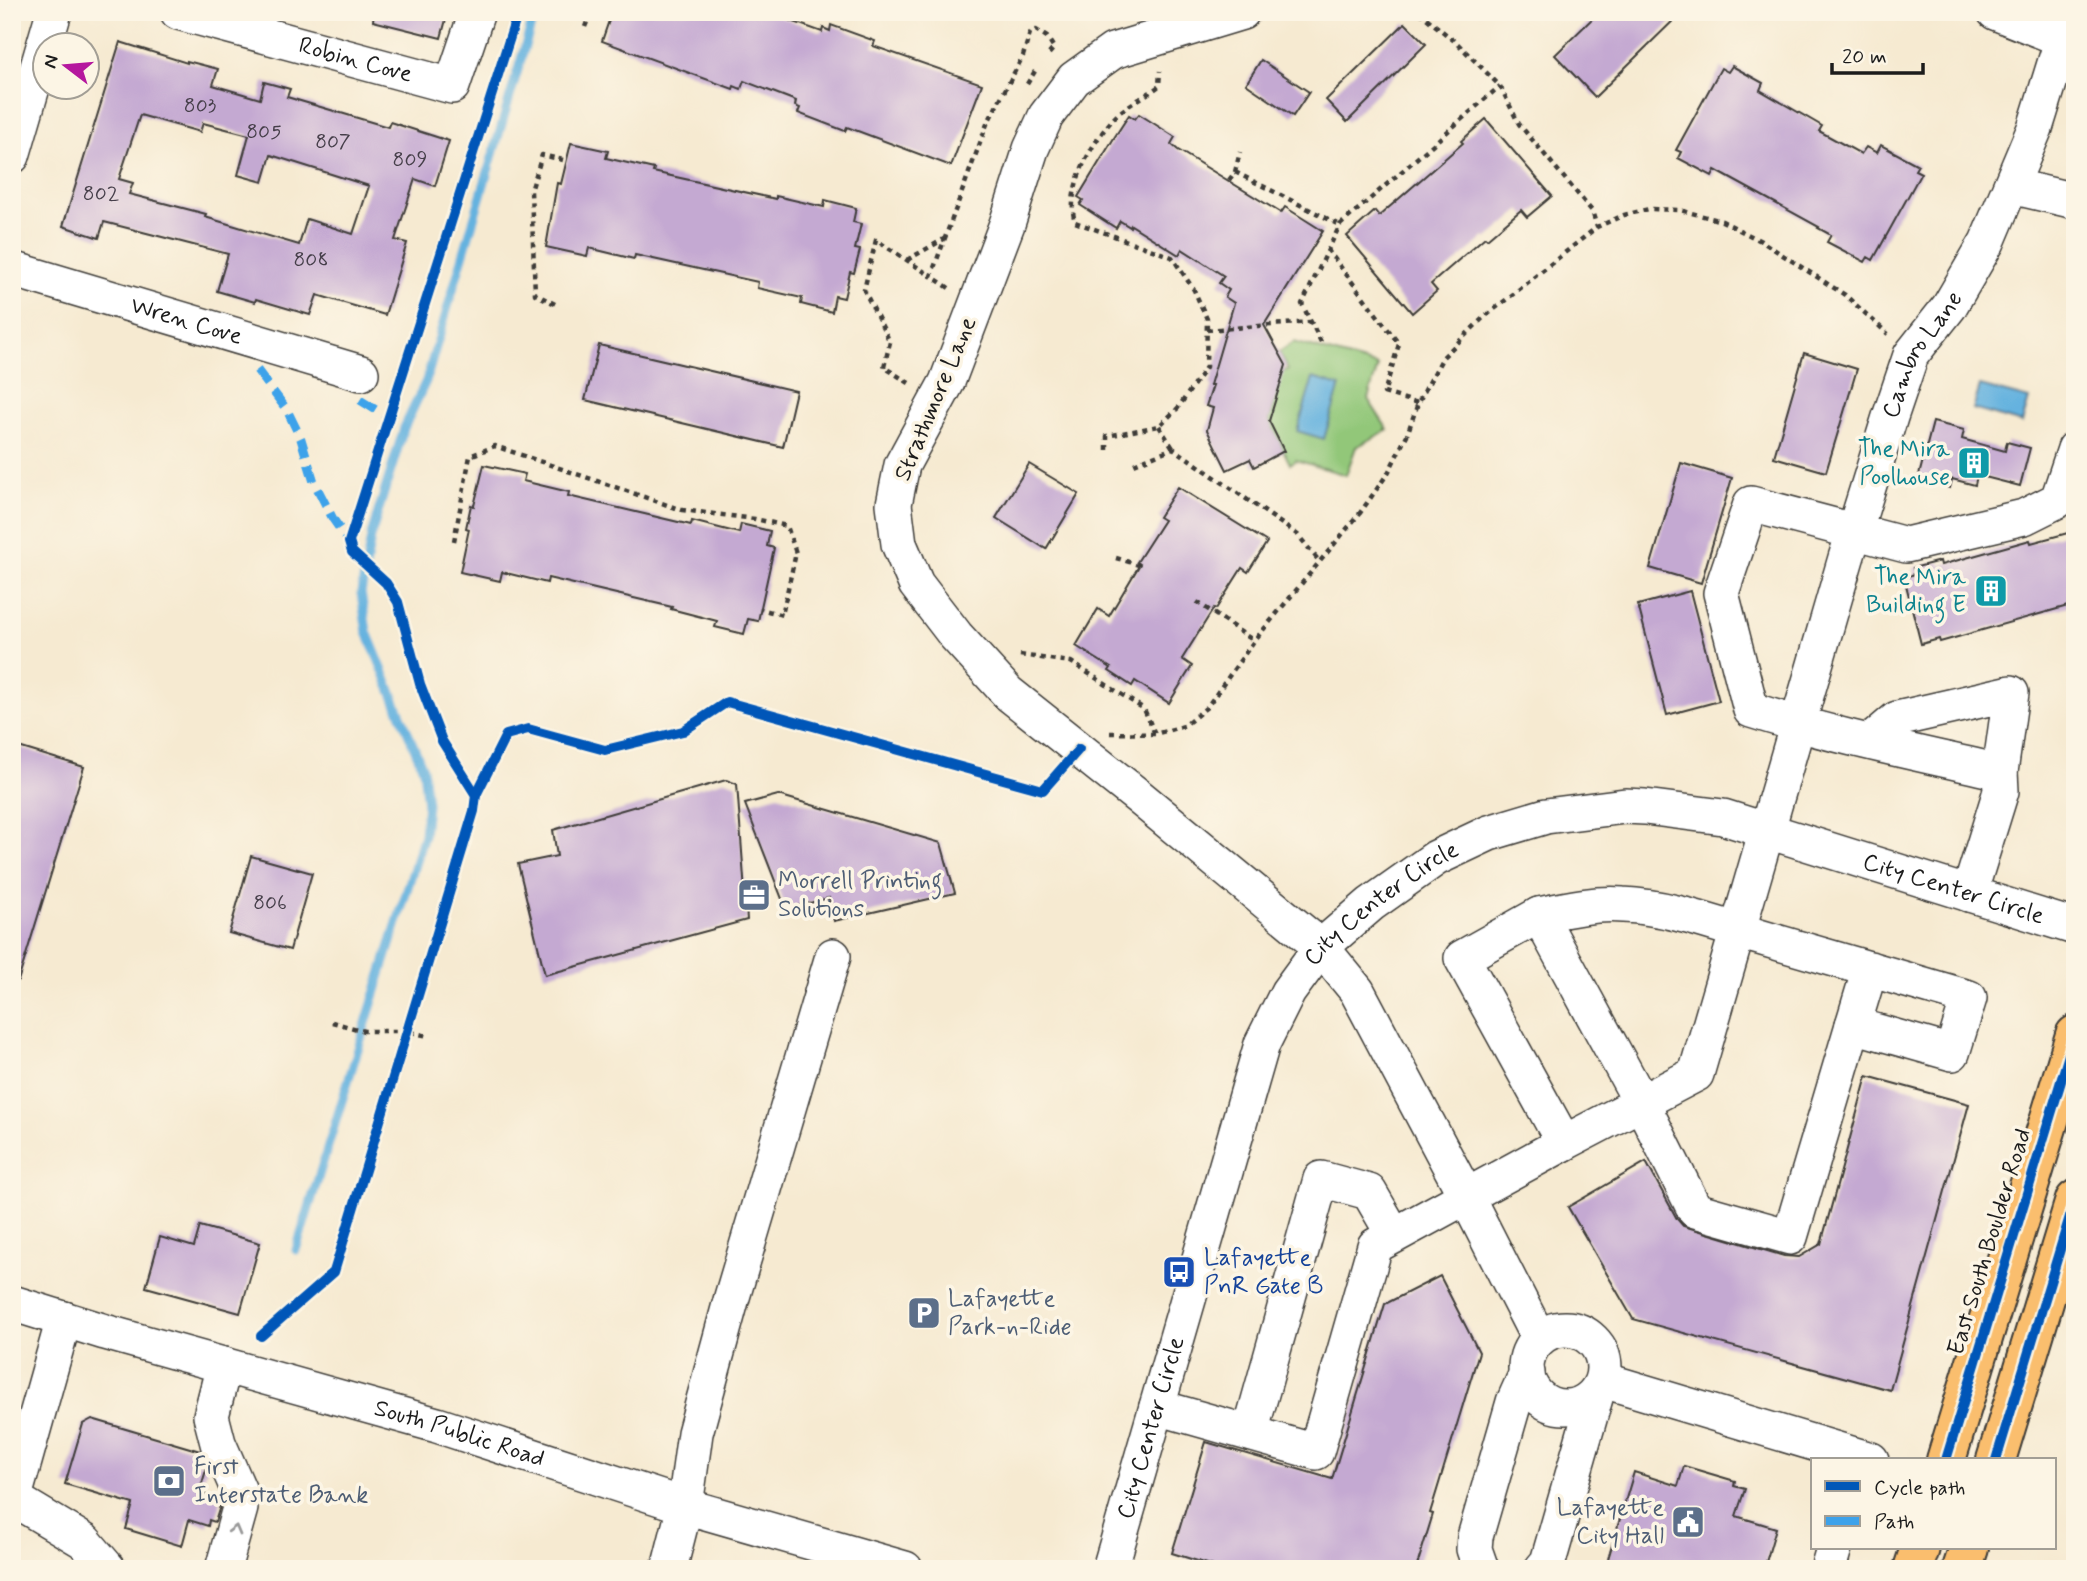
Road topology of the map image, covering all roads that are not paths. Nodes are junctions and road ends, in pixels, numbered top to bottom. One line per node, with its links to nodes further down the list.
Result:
1 (54, 12): 7 (street)
2 (178, 12): 3 (street, Robin Cove)
3 (477, 12)
4 (1242, 12): 22 (street, Strathmore Lane)
5 (1995, 12): 6 (street)
6 (2069, 32): 8 (street, Cambro Lane)
7 (12, 156)
8 (2011, 186): 9 (street); 13 (street, Cambro Lane)
9 (2075, 201)
10 (12, 269): 11 (street, Wren Cove)
11 (361, 373)
12 (2075, 449): 13 (street)
13 (1854, 532): 14 (street, Cambro Lane); 14 (street)
14 (1798, 725): 15 (street); 17 (street, Cambro Lane)
15 (1870, 742): 16 (street); 16 (street)
16 (2000, 772): 18 (street)
17 (1768, 831): 18 (street, City Center Circle); 21 (street, Cambro Lane); 22 (street, City Center Circle)
18 (1969, 894): 20 (street, City Center Circle)
19 (1539, 915): 21 (street); 27 (street); 28 (street)
20 (2075, 928)
21 (1738, 931): 24 (street); 27 (street, Cambro Lane)
22 (1321, 947): 29 (street, Strathmore Lane); 38 (street, City Center Circle)
23 (833, 956): 44 (street)
24 (1870, 969): 25 (street); 25 (street)
25 (1853, 1025): 27 (street)
26 (2075, 1035): 41 (main road, East South Boulder Road)
27 (1641, 1102): 28 (street, Cambro Lane)
28 (1564, 1143): 29 (street, Cambro Lane)
29 (1466, 1196): 31 (street, Cambro Lane); 34 (street, Strathmore Lane)
30 (2075, 1200): 42 (main road)
31 (1394, 1235): 39 (street, Cambro Lane); 39 (street)
32 (12, 1303): 33 (street, South Public Road)
33 (64, 1319): 35 (street, South Public Road); 43 (street)
34 (1539, 1339): 36 (street); 37 (street)
35 (224, 1365): 44 (street, South Public Road); 49 (street, one-way to 35)
36 (1527, 1373): 37 (street); 53 (street)
37 (1600, 1386): 40 (street); 54 (street)
38 (1157, 1407): 39 (street); 52 (street, City Center Circle)
39 (1250, 1433)
40 (1861, 1458)
41 (1947, 1458)
42 (1997, 1458)
43 (13, 1501): 48 (street)
44 (685, 1506): 50 (street); 51 (street, South Public Road)
45 (1833, 1550): 55 (street)
46 (1919, 1550): 56 (main road)
47 (1968, 1550): 57 (main road)
48 (108, 1569)
49 (223, 1569)
50 (669, 1569)
51 (905, 1569)
52 (1110, 1569)
53 (1481, 1569)
54 (1542, 1569)
55 (1828, 1569)
56 (1913, 1569)
57 (1962, 1569)

